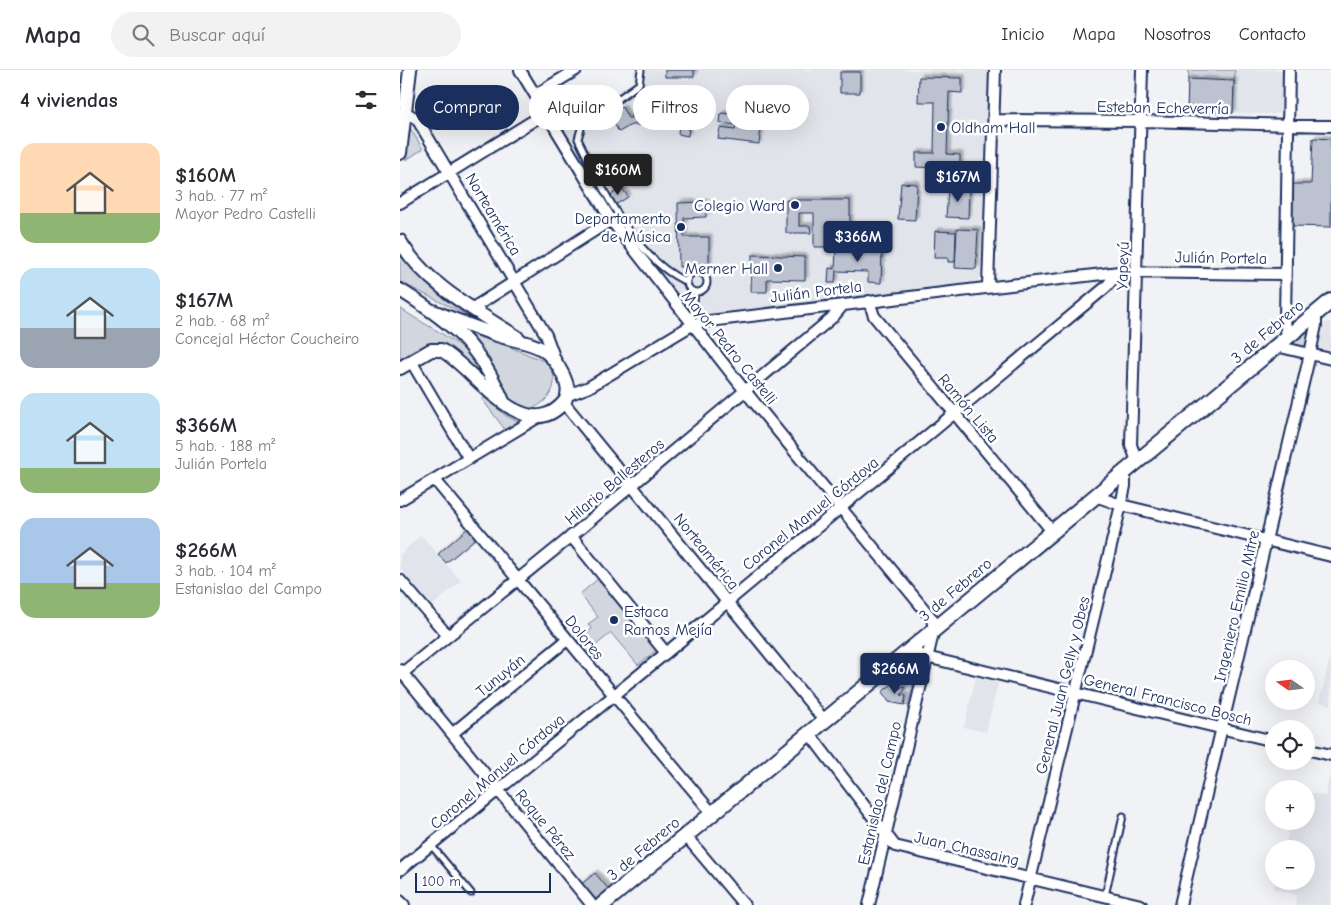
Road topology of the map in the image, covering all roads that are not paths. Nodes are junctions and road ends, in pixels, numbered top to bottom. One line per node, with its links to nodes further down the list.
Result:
1 (410, 70): 10 (street)
2 (520, 70): 8 (street, Mayor Pedro Castelli)
3 (576, 70): 9 (street)
4 (641, 70): 26 (lane)
5 (995, 70): 11 (street)
6 (1142, 70): 12 (street, Yapeyú)
7 (1289, 70): 14 (street)
8 (529, 85)
9 (551, 85)
10 (405, 112): 17 (street); 18 (street, Norteamérica)
11 (994, 120): 12 (street, Esteban Echeverría); 27 (street)
12 (1141, 121): 14 (street, Esteban Echeverría); 22 (street, Yapeyú)
13 (529, 123): 18 (street)
14 (1287, 125): 15 (street, Esteban Echeverría); 24 (street)
15 (1331, 126)
16 (554, 130): 20 (street, Mayor Pedro Castelli)
17 (400, 152)
18 (449, 172): 19 (street); 25 (street, Norteamérica)
19 (400, 203)
20 (611, 220): 25 (street); 36 (street, Mayor Pedro Castelli)
21 (400, 241): 33 (street)
22 (1136, 271): 23 (street, Julián Portela); 24 (street, Julián Portela); 50 (street, Yapeyú)
23 (1119, 272): 27 (street, Julián Portela); 47 (street, Coronel Manuel Córdova)
24 (1286, 274): 37 (street)
25 (515, 281): 33 (street); 42 (street, Norteamérica)
26 (687, 282): 29 (lane); 29 (lane)
27 (988, 286): 30 (street, Julián Portela)
28 (400, 290): 34 (street)
29 (695, 292): 36 (lane)
30 (869, 300): 32 (street, Julián Portela); 47 (street, Ramón Lista)
31 (1331, 301): 35 (main road, 3 de Febrero)
32 (843, 305): 36 (street, Julián Portela); 44 (street, Hilario Ballesteros)
33 (474, 308): 38 (street)
34 (433, 311): 38 (street); 46 (street)
35 (1316, 313): 37 (main road, 3 de Febrero); 40 (street, Ingeniero Emilio Mitre)
36 (692, 325): 44 (street, Mayor Pedro Castelli); 45 (street, Julián Portela)
37 (1287, 336): 39 (main road, 3 de Febrero)
38 (524, 340): 42 (street)
39 (1276, 346): 40 (street); 50 (main road, 3 de Febrero)
40 (1310, 354): 41 (street); 60 (street, Ingeniero Emilio Mitre)
41 (1331, 360)
42 (557, 363): 45 (street, Norteamérica)
43 (406, 365): 46 (street); 49 (street)
44 (745, 391): 53 (street, Hilario Ballesteros); 57 (street, Mayor Pedro Castelli)
45 (566, 399): 48 (street, Julián Portela); 53 (street, Norteamérica)
46 (505, 405): 48 (street)
47 (955, 414): 57 (street, Coronel Manuel Córdova); 58 (street, Ramón Lista)
48 (541, 416): 49 (street, Julián Portela)
49 (469, 459): 52 (street, Julián Portela)
50 (1137, 461): 51 (main road, 3 de Febrero)
51 (1125, 471): 54 (main road, 3 de Febrero); 56 (street, General Juan Gelly y Obes)
52 (435, 480): 55 (street, Julián Portela); 62 (street, Dolores)
53 (633, 485): 59 (street, Hilario Ballesteros); 64 (street, Norteamérica)
54 (1095, 496): 56 (street); 58 (main road, 3 de Febrero)
55 (400, 500)
56 (1121, 505): 60 (street); 72 (street, General Juan Gelly y Obes)
57 (841, 507): 64 (street, Coronel Manuel Córdova); 65 (street, Mayor Pedro Castelli)
58 (1052, 532): 65 (main road, 3 de Febrero)
59 (571, 536): 62 (street, Hilario Ballesteros); 69 (street)
60 (1266, 540): 61 (street); 75 (street, Ingeniero Emilio Mitre)
61 (1331, 556)
62 (518, 578): 66 (street, Hilario Ballesteros); 67 (street, Dolores)
63 (400, 580): 66 (street)
64 (727, 601): 69 (street, Coronel Manuel Córdova); 74 (street, Norteamérica)
65 (934, 629): 68 (main road, 3 de Febrero); 70 (street, Estanislao del Campo)
66 (448, 636): 71 (street, Hilario Ballesteros)
67 (567, 640): 73 (street, Dolores); 76 (street, Tunuyán)
68 (910, 650): 70 (street, General Francisco Bosch); 74 (main road, 3 de Febrero)
69 (666, 652): 73 (street, Coronel Manuel Córdova)
70 (926, 657): 72 (street, General Francisco Bosch); 84 (street, Estanislao del Campo)
71 (401, 673): 76 (street, Roque Pérez)
72 (1076, 692): 75 (street, General Francisco Bosch); 88 (street, General Juan Gelly y Obes)
73 (613, 694): 81 (street, Coronel Manuel Córdova); 82 (street, Dolores)
74 (824, 720): 77 (main road, 3 de Febrero)
75 (1223, 728): 78 (street, General Francisco Bosch); 99 (street, Ingeniero Emilio Mitre)
76 (452, 733): 81 (street, Roque Pérez)
77 (809, 733): 82 (main road, 3 de Febrero); 84 (street, Juan Chassaing)
78 (1265, 738)
79 (1315, 751): 80 (street)
80 (1331, 755)
81 (498, 789): 86 (street, Coronel Manuel Córdova); 93 (street, Roque Pérez)
82 (712, 813): 85 (main road, 3 de Febrero)
83 (1123, 816): 90 (lane)
84 (885, 834): 88 (street, Juan Chassaing); 96 (street, Estanislao del Campo)
85 (685, 835): 94 (main road, 3 de Febrero); 95 (street)
86 (431, 845): 87 (street, Coronel Manuel Córdova); 89 (lane)
87 (400, 870)
88 (1030, 878): 90 (street, Juan Chassaing); 97 (street, General Juan Gelly y Obes)
89 (471, 893)
90 (1104, 896): 98 (street, Juan Chassaing)
91 (400, 901): 92 (street)
92 (404, 905)
93 (592, 905)
94 (602, 905)
95 (744, 905)
96 (868, 905)
97 (1024, 905)
98 (1141, 905)
99 (1180, 905)

